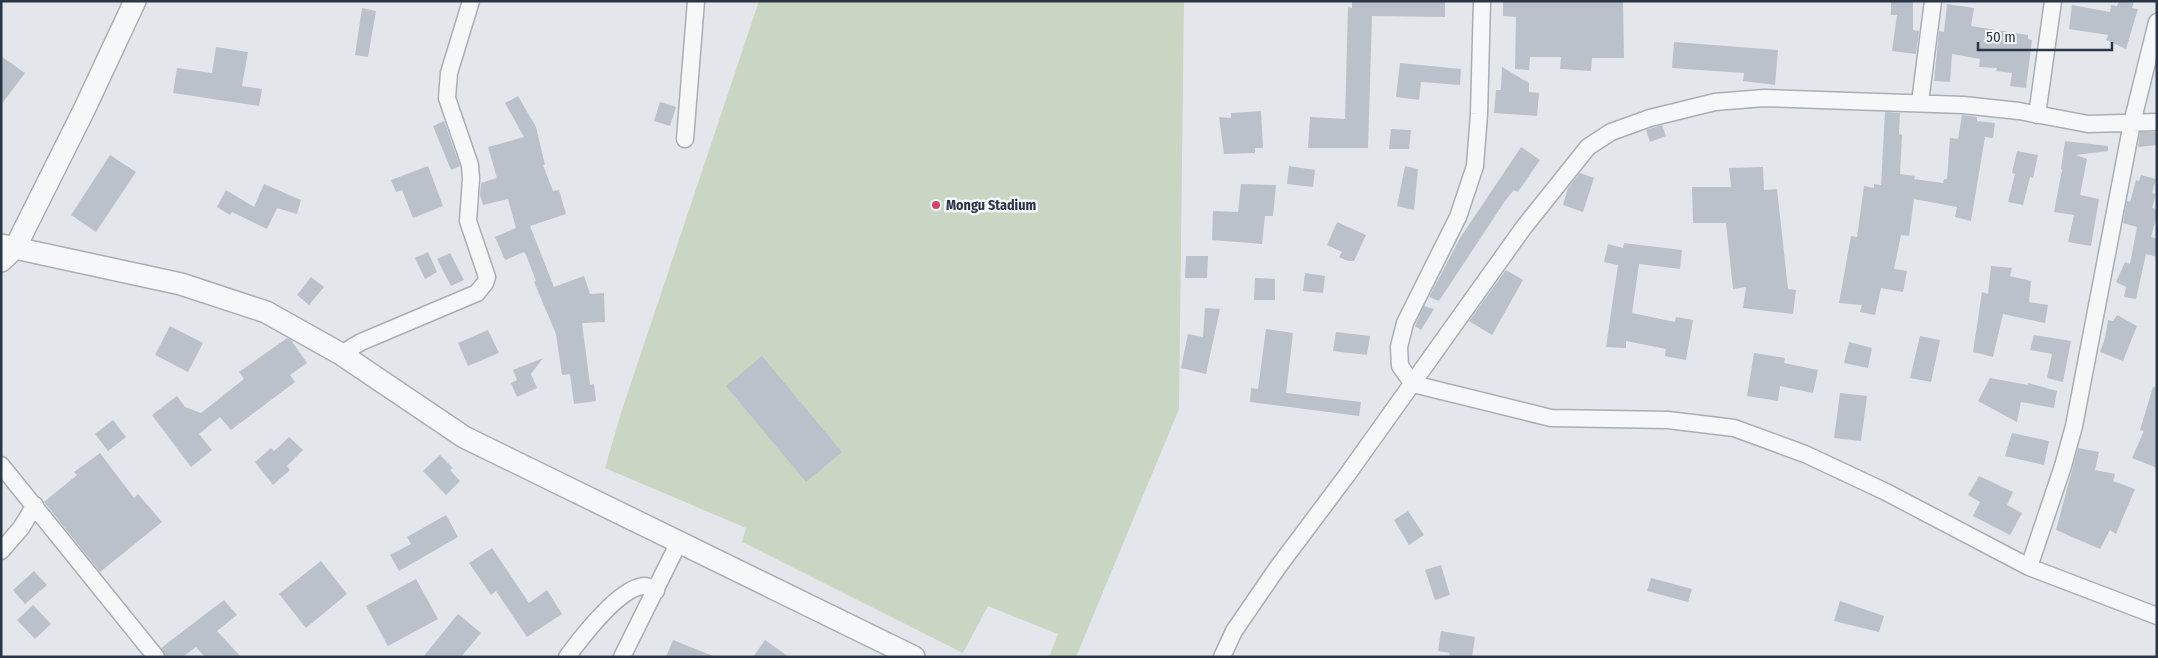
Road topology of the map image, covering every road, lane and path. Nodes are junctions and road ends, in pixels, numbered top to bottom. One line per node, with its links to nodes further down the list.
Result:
1 (135, 1): 13 (street)
2 (471, 1): 14 (street)
3 (696, 1): 12 (street)
4 (1482, 1): 15 (street)
5 (1933, 1): 8 (street)
6 (2053, 1): 9 (street)
7 (2157, 22): 11 (street)
8 (1920, 102): 9 (street); 15 (street)
9 (2037, 115): 11 (street)
10 (2157, 122): 11 (street)
11 (2132, 123): 20 (street)
12 (685, 140)
13 (6, 251): 14 (street)
14 (341, 354): 18 (street)
15 (1413, 384): 20 (street); 27 (street)
16 (1, 465): 17 (street)
17 (35, 505): 19 (street); 23 (street)
18 (680, 542): 21 (street); 26 (street)
19 (1, 551)
20 (2029, 566): 22 (street)
21 (656, 590): 24 (street); 25 (street)
22 (2157, 616)
23 (156, 657)
24 (567, 657)
25 (622, 657)
26 (914, 657)
27 (1222, 657)

